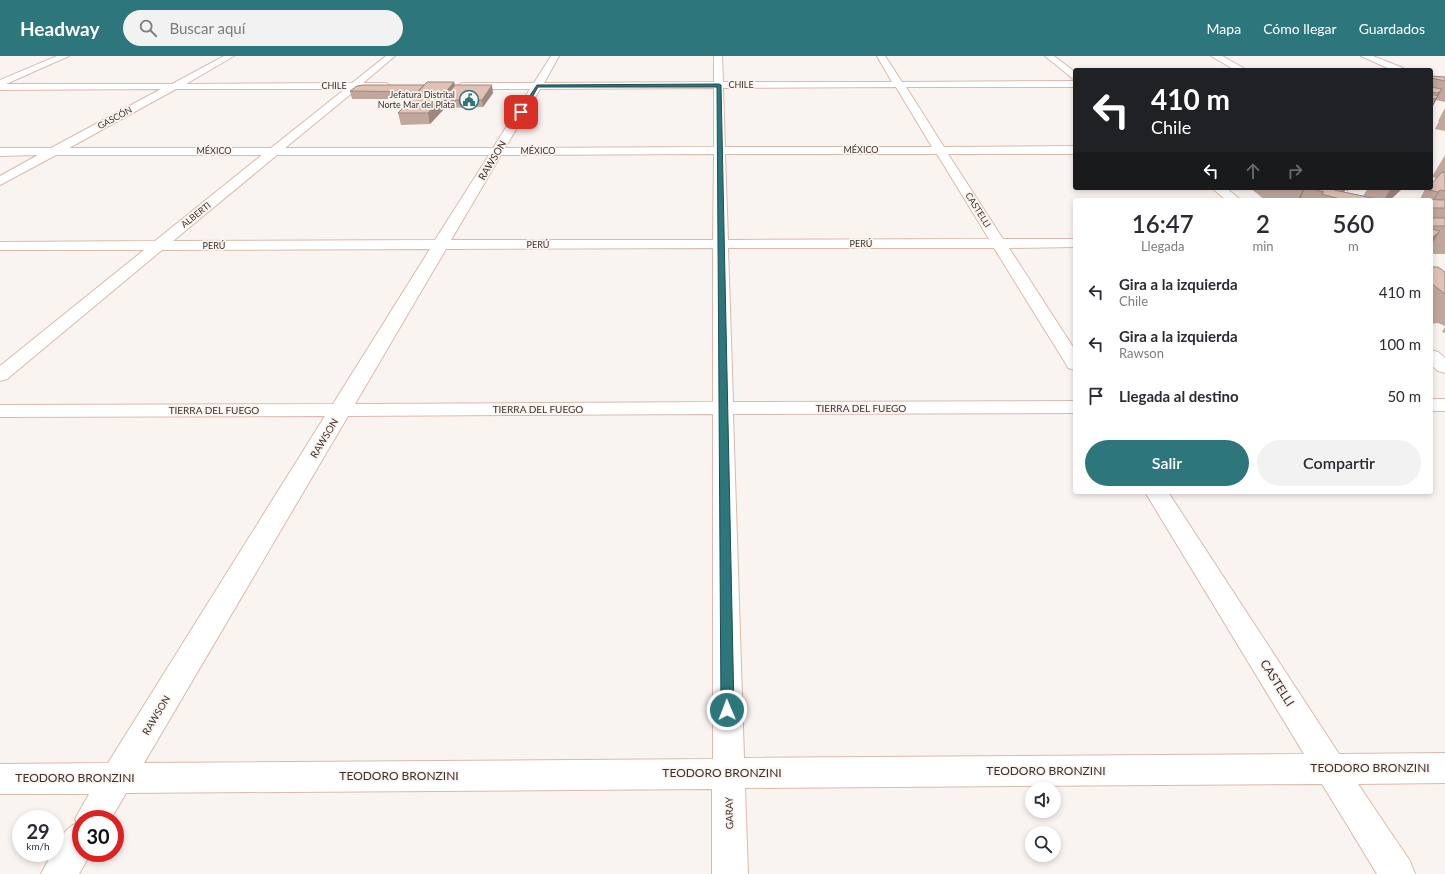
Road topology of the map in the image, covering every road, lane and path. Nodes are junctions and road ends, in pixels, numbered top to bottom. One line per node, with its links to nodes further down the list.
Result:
1 (65, 56): 13 (street)
2 (230, 56): 22 (street, GASCÓN)
3 (391, 56): 17 (street, ALBERTI)
4 (555, 56): 20 (street, RAWSON)
5 (718, 56): 15 (street, GARAY)
6 (881, 56): 16 (street, CASTELLI)
7 (1049, 56): 12 (street)
8 (1215, 56): 10 (street)
9 (1365, 56): 11 (street)
10 (1238, 68)
11 (1395, 68)
12 (1073, 74)
13 (0, 82)
14 (1073, 84): 16 (street, CHILE)
15 (719, 85): 16 (street, CHILE); 20 (street, CHILE); 23 (street, GARAY)
16 (899, 85): 24 (street, CASTELLI)
17 (354, 86): 18 (street, CHILE); 22 (street, CHILE); 26 (street, ALBERTI)
18 (394, 86)
19 (449, 86): 20 (street, CHILE)
20 (537, 86): 27 (street, RAWSON)
21 (0, 87): 22 (street, CHILE)
22 (173, 87): 29 (street, GASCÓN)
23 (720, 150): 24 (street, MÉXICO); 27 (street, MÉXICO); 35 (street, GARAY)
24 (940, 150): 25 (street, MÉXICO); 33 (street, CASTELLI)
25 (1073, 150)
26 (274, 151): 27 (street, MÉXICO); 29 (street, MÉXICO); 38 (street, ALBERTI)
27 (497, 151): 36 (street, RAWSON)
28 (0, 152): 29 (street, MÉXICO)
29 (53, 152): 30 (street, GASCÓN)
30 (0, 181)
31 (1221, 190): 32 (street)
32 (1231, 198)
33 (999, 243): 34 (street, PERÚ); 35 (street, PERÚ); 40 (street, CASTELLI)
34 (1073, 243)
35 (721, 244): 36 (street, PERÚ); 46 (street, GARAY)
36 (440, 245): 38 (street, PERÚ); 47 (street, RAWSON)
37 (0, 246): 38 (street, PERÚ)
38 (158, 246): 42 (street, ALBERTI)
39 (1433, 358): 41 (street)
40 (1073, 361)
41 (1445, 367)
42 (0, 375)
43 (1433, 405): 44 (street)
44 (1445, 405)
45 (1073, 407): 46 (street, TIERRA DEL FUEGO)
46 (723, 408): 47 (street, TIERRA DEL FUEGO); 52 (street, GARAY)
47 (341, 410): 48 (street, TIERRA DEL FUEGO); 53 (street, RAWSON)
48 (0, 411)
49 (1157, 494): 51 (street, CASTELLI)
50 (1445, 768): 51 (street, TEODORO BRONZINI)
51 (1331, 769): 52 (street, TEODORO BRONZINI); 59 (street, CASTELLI)
52 (728, 773): 53 (street, TEODORO BRONZINI); 58 (street, GARAY)
53 (117, 778): 54 (street, TEODORO BRONZINI); 55 (street, RAWSON)
54 (0, 779)
55 (97, 810)
56 (72, 853): 57 (street)
57 (59, 874)
58 (730, 874)
59 (1397, 874)

